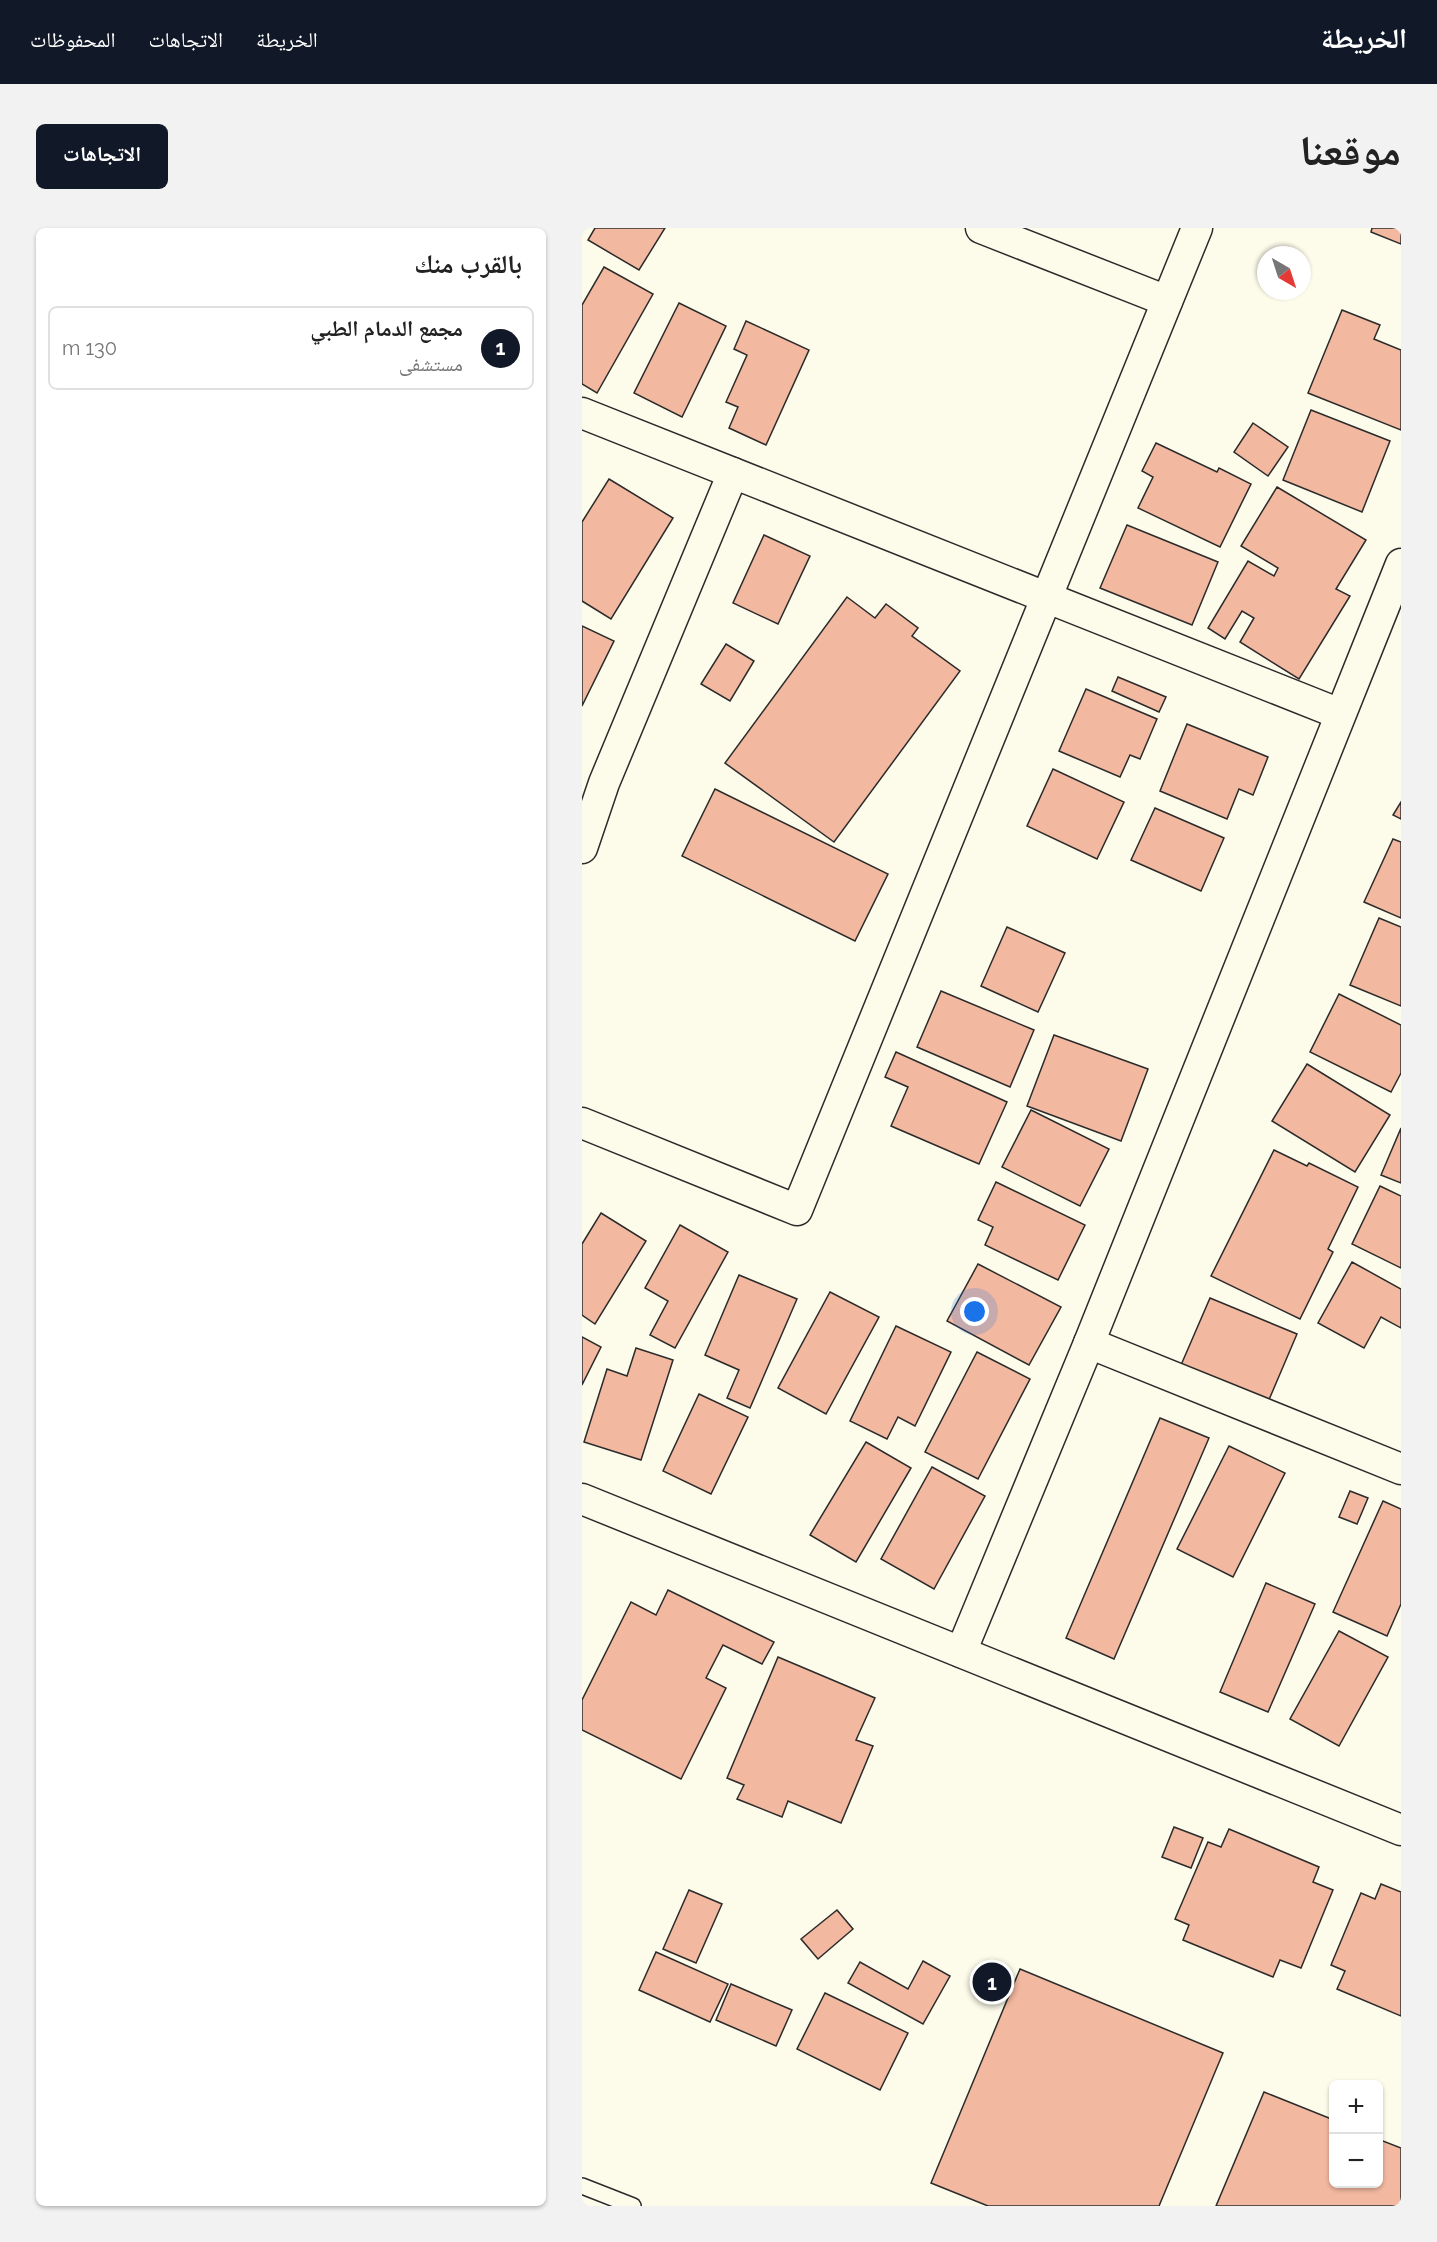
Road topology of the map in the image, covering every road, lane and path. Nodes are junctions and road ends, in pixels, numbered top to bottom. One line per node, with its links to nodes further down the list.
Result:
1 (981, 228): 3 (street)
2 (1197, 228): 3 (street)
3 (1167, 301): 7 (street)
4 (582, 413): 5 (street)
5 (733, 473): 7 (street); 9 (street)
6 (1401, 564): 8 (street)
7 (1046, 598): 8 (street); 11 (street)
8 (1340, 714): 12 (street)
9 (593, 778): 10 (street)
10 (582, 848)
11 (582, 1123)
12 (1089, 1343): 13 (street); 15 (street)
13 (1401, 1469)
14 (582, 1499): 15 (street)
15 (961, 1652): 16 (street)
16 (1401, 1830)
17 (582, 2186): 18 (lane)
18 (633, 2206)

